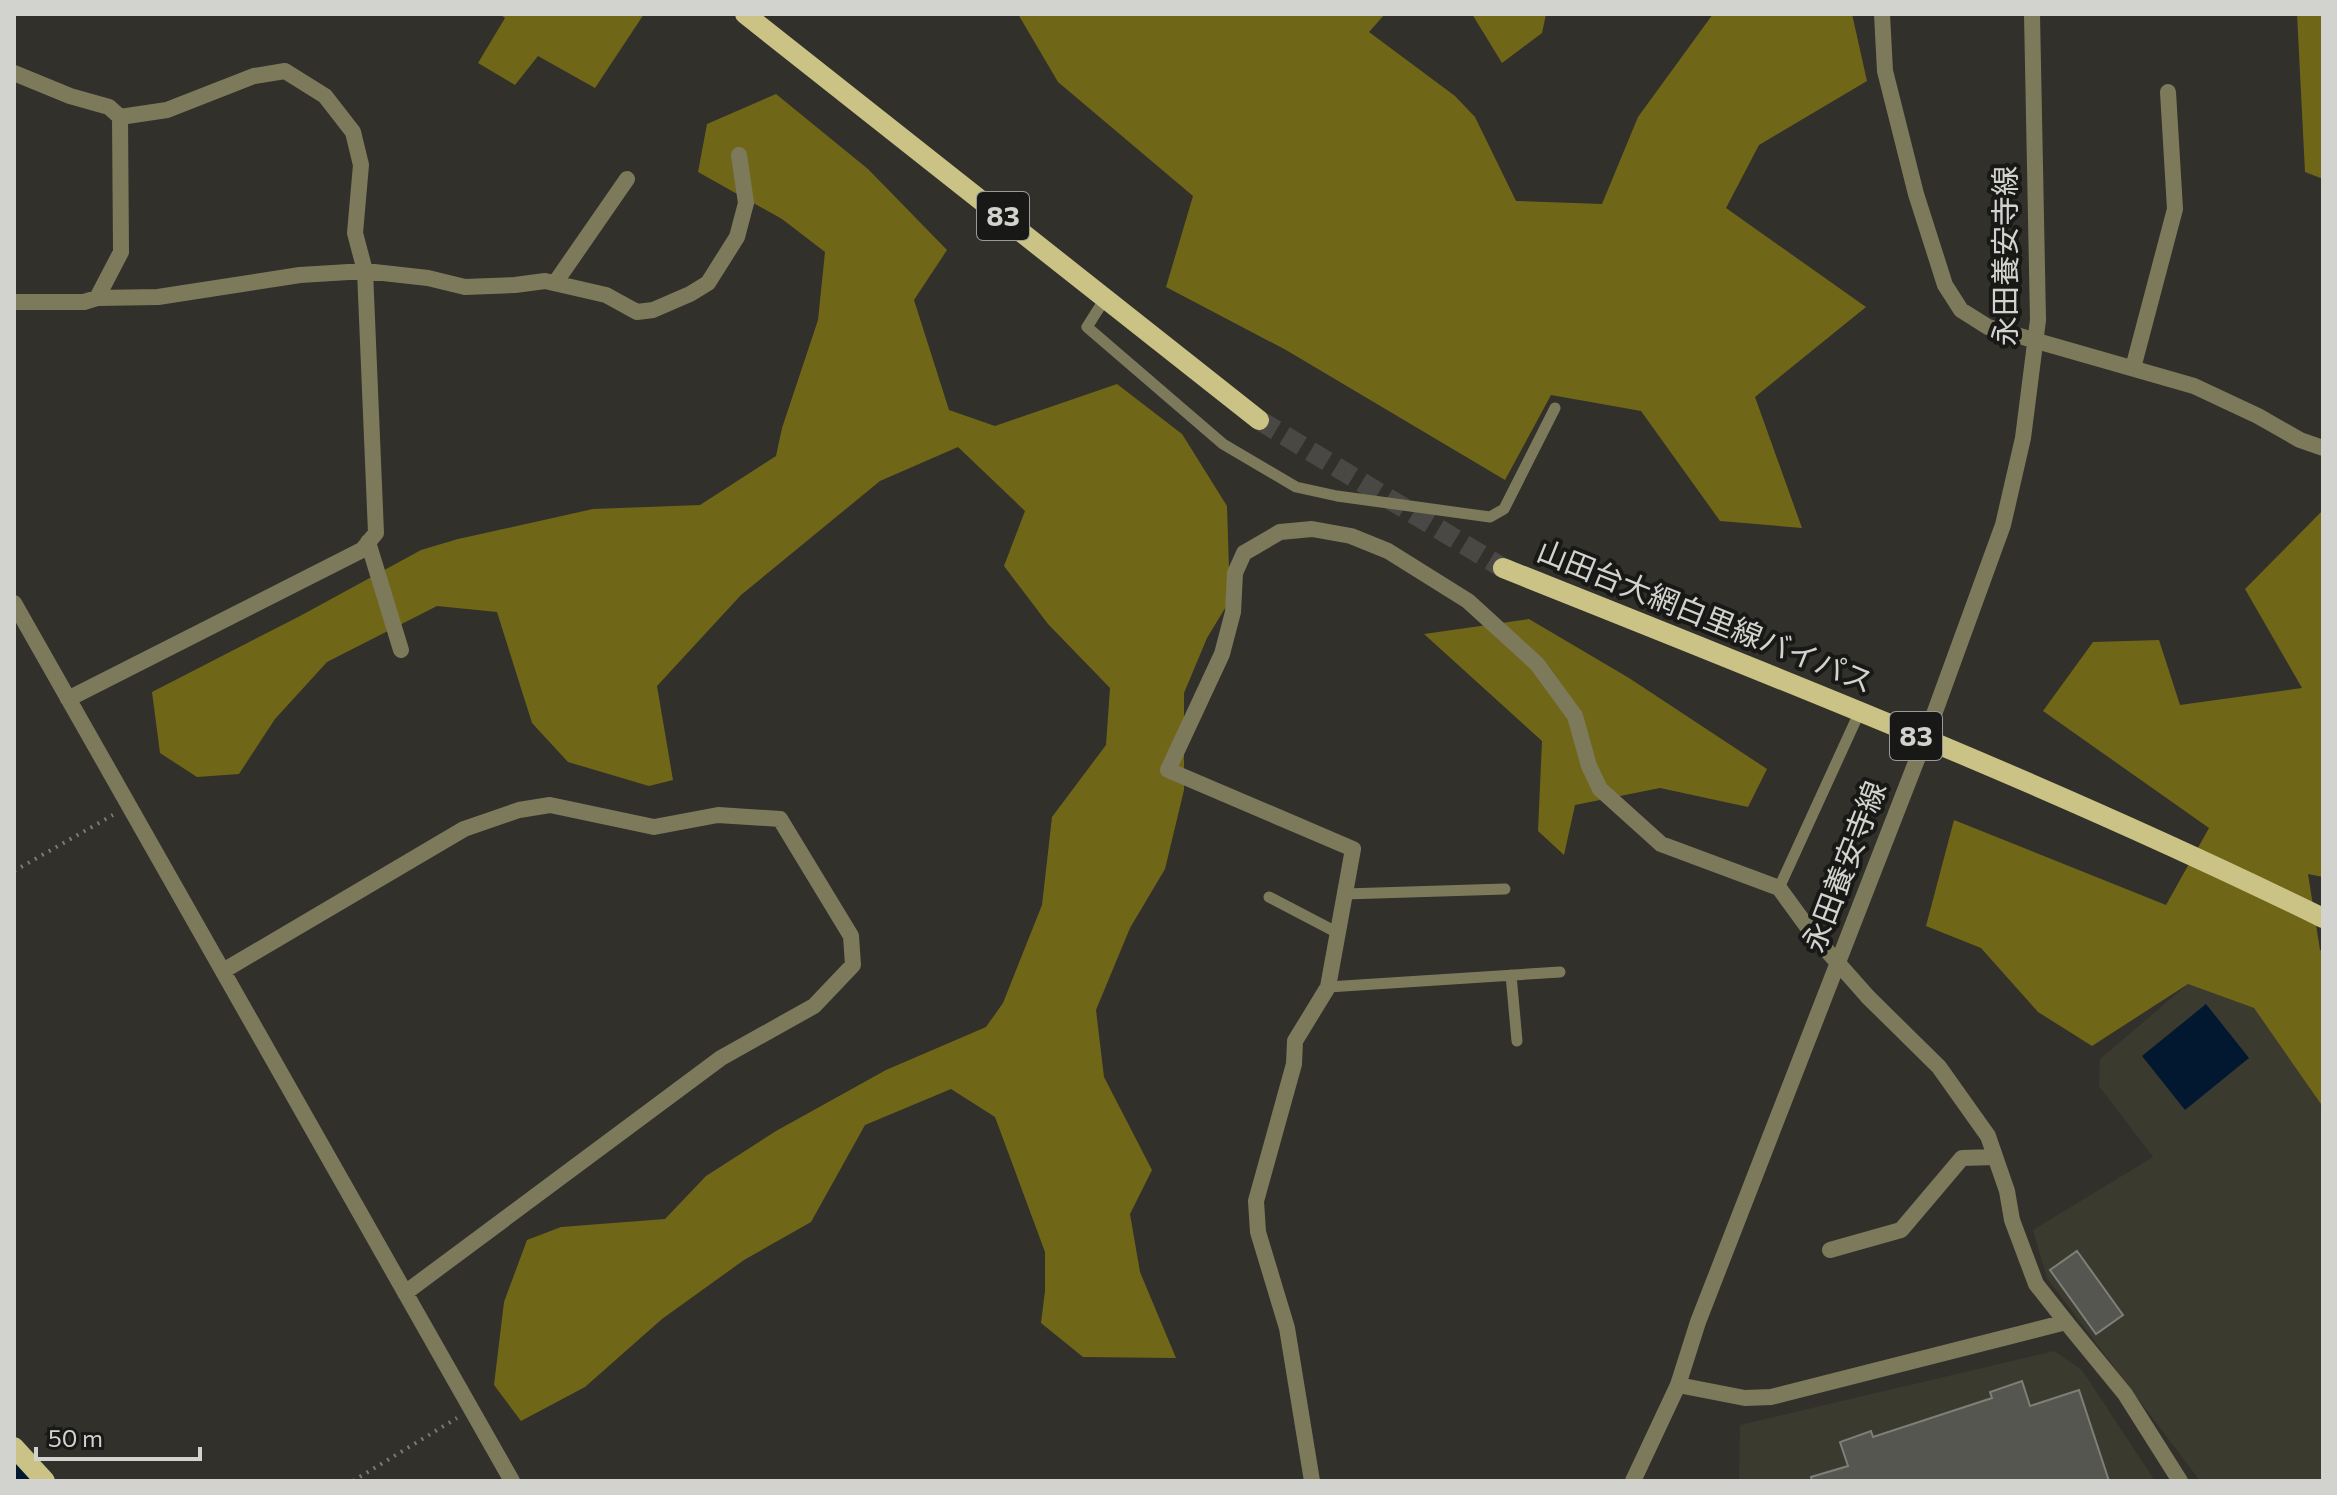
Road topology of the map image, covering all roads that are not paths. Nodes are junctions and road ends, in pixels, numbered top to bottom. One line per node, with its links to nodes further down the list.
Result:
1 (745, 14): 11 (main road, 83)
2 (1882, 14): 14 (street)
3 (2032, 14): 14 (street, 永田養安寺線)
4 (14, 73): 6 (street)
5 (2168, 92): 15 (street)
6 (120, 117): 9 (street); 12 (street)
7 (739, 155): 10 (street)
8 (627, 179): 10 (street)
9 (365, 271): 10 (street); 12 (street); 19 (street)
10 (555, 283)
11 (1106, 297): 16 (lane); 17 (main road, 83)
12 (97, 298): 13 (street)
13 (14, 302)
14 (2036, 340): 15 (street); 25 (street, 永田養安寺線)
15 (2133, 368): 18 (street)
16 (1555, 408)
17 (1259, 420)
18 (2323, 448)
19 (368, 542): 22 (street); 23 (street)
20 (1503, 568): 24 (main road, 山田台大網白里線バイパス / 83)
21 (14, 603): 23 (street)
22 (401, 650)
23 (68, 699): 32 (street)
24 (1860, 711): 25 (main road, 山田台大網白里線バイパス / 83); 26 (lane)
25 (1925, 739): 30 (main road, 山田台大網白里線バイパス / 83); 41 (street, 永田養安寺線)
26 (1779, 888): 28 (street); 37 (street, bridge)
27 (1505, 889): 28 (lane)
28 (1345, 894): 31 (street)
29 (1269, 897): 31 (lane)
30 (2323, 918)
31 (1338, 933): 35 (street)
32 (223, 971): 39 (street); 39 (street)
33 (1560, 972): 34 (lane)
34 (1511, 975): 35 (lane); 36 (lane)
35 (1328, 987): 45 (street)
36 (1517, 1041)
37 (1995, 1157): 38 (street); 40 (street)
38 (1830, 1250)
39 (405, 1293): 44 (street)
40 (2066, 1322): 41 (street); 47 (street)
41 (1678, 1385): 46 (street, 永田養安寺線)
42 (14, 1447): 43 (main road)
43 (45, 1481)
44 (512, 1481)
45 (1312, 1481)
46 (1633, 1481)
47 (2180, 1481)

